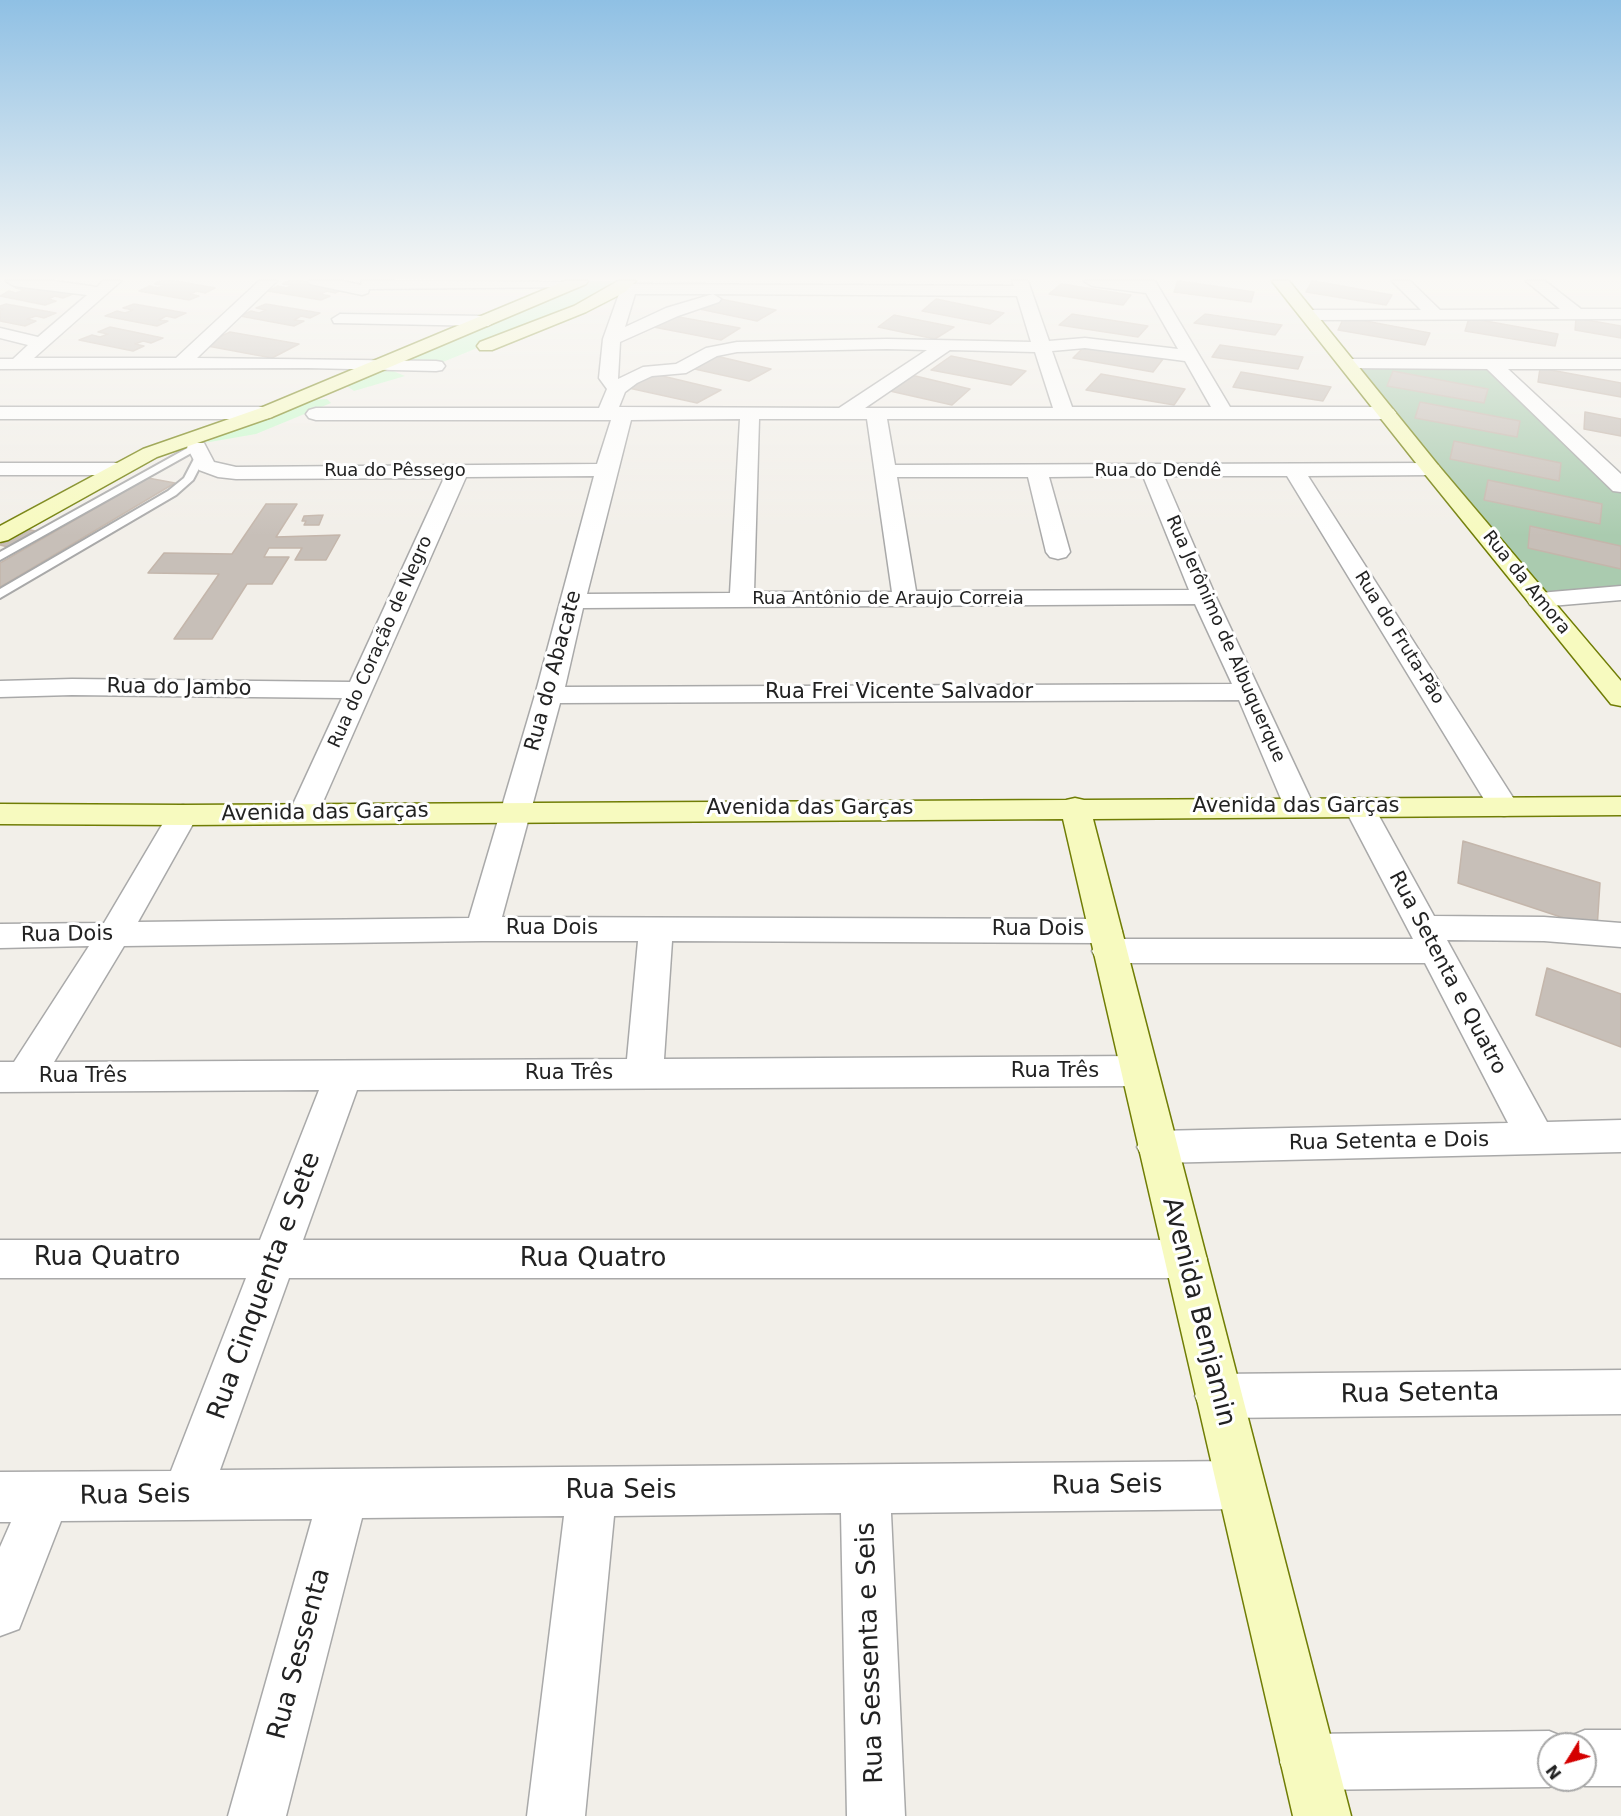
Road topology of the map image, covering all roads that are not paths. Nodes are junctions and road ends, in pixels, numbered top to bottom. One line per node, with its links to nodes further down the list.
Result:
1 (43, 366): 13 (street)
2 (378, 366): 14 (street)
3 (422, 366): 4 (street)
4 (436, 366): 12 (street)
5 (609, 366): 16 (street)
6 (687, 366): 16 (street)
7 (915, 366): 18 (street)
8 (1048, 366): 20 (street)
9 (1196, 366): 21 (street)
10 (1349, 366): 22 (street, Rua da Amora)
11 (1494, 366): 26 (street)
12 (395, 382)
13 (22, 384)
14 (317, 391): 23 (street); 24 (street)
15 (2, 404): 24 (street)
16 (616, 404): 17 (street); 23 (street); 30 (street, Rua do Abacate)
17 (750, 412): 18 (street); 45 (street)
18 (846, 412): 19 (street)
19 (876, 412): 20 (street); 33 (street)
20 (1064, 412): 21 (street)
21 (1224, 413): 22 (street)
22 (1386, 413): 29 (street, Rua da Amora)
23 (316, 414): 25 (street)
24 (256, 416): 25 (street); 28 (street)
25 (199, 452): 28 (street); 32 (street, Rua do Pêssego); 36 (lane)
26 (1613, 468): 37 (street)
27 (0, 469): 28 (street)
28 (131, 469): 36 (lane); 38 (street); 40 (lane)
29 (1431, 469): 31 (street, Rua do Dendê); 46 (street, Rua da Amora)
30 (606, 470): 32 (street, Rua do Pêssego); 47 (street, Rua do Abacate)
31 (1294, 470): 35 (street, Rua do Dendê); 57 (street, Rua do Fruta-Pão)
32 (458, 471): 49 (street, Rua do Coração de Negro)
33 (884, 471): 34 (street, Rua do Dendê); 44 (street)
34 (1037, 471): 35 (street, Rua do Dendê); 39 (street)
35 (1151, 471): 43 (street, Rua Jerônimo de Albuquerque)
36 (181, 474): 42 (lane)
37 (1621, 486)
38 (0, 535)
39 (1058, 552)
40 (0, 557)
41 (1621, 593): 46 (street)
42 (0, 594)
43 (1204, 597): 44 (street, Rua Antônio de Araujo Correia); 50 (street, Rua Jerônimo de Albuquerque)
44 (905, 599): 45 (street, Rua Antônio de Araujo Correia)
45 (742, 600): 47 (street, Rua Antônio de Araujo Correia)
46 (1539, 600): 52 (street, Rua da Amora)
47 (572, 601): 51 (street, Rua do Abacate)
48 (0, 689): 49 (street, Rua do Jambo)
49 (358, 690): 59 (street, Rua do Coração de Negro)
50 (1249, 692): 51 (street, Rua Frei Vicente Salvador); 53 (street, Rua Jerônimo de Albuquerque)
51 (549, 695): 58 (street, Rua do Abacate)
52 (1621, 698)
53 (1299, 806): 55 (street, Avenida das Garças); 56 (street, Avenida das Garças)
54 (1621, 806): 57 (street, Avenida das Garças)
55 (1075, 807): 58 (street, Avenida das Garças); 68 (street, Avenida Benjamin)
56 (1359, 807): 57 (street, Avenida das Garças); 67 (street, Rua Setenta e Quatro)
57 (1504, 807)
58 (516, 811): 59 (street, Avenida das Garças); 62 (street, Rua do Abacate)
59 (304, 813): 61 (street, Avenida das Garças)
60 (0, 814): 61 (street, Avenida das Garças)
61 (183, 815): 64 (street)
62 (482, 929): 63 (street, Rua Dois); 64 (street, Rua Dois)
63 (656, 929): 68 (street, Rua Dois); 70 (street)
64 (114, 934): 66 (street, Rua Dois); 72 (street)
65 (1621, 935): 67 (street, Rua Dois)
66 (0, 936)
67 (1429, 940): 68 (street, Rua Dois); 74 (street, Rua Setenta e Quatro)
68 (1107, 941): 69 (street, Avenida Benjamin)
69 (1138, 1071): 70 (street, Rua Três); 75 (street, Avenida Benjamin)
70 (644, 1074): 71 (street, Rua Três)
71 (342, 1076): 72 (street, Rua Três); 77 (street, Rua Cinquenta e Sete)
72 (12, 1077)
73 (1621, 1136): 74 (street, Rua Setenta e Dois)
74 (1536, 1138): 75 (street, Rua Setenta e Dois)
75 (1157, 1147): 78 (street, Avenida Benjamin)
76 (0, 1258): 77 (street, Rua Quatro)
77 (276, 1258): 78 (street, Rua Quatro); 85 (street, Rua Cinquenta e Sete)
78 (1186, 1259): 80 (street, Avenida Benjamin)
79 (1621, 1392): 80 (street, Rua Setenta)
80 (1218, 1396): 81 (street, Avenida Benjamin)
81 (1241, 1485): 82 (street, Rua Seis); 91 (street, Avenida Benjamin)
82 (865, 1489): 84 (street, Rua Seis); 94 (street, Rua Sessenta e Seis)
83 (344, 1492): 84 (street, Rua Seis); 85 (street, Rua Seis); 92 (street, Rua Sessenta)
84 (592, 1492): 93 (street)
85 (186, 1495): 86 (street, Rua Seis)
86 (23, 1497): 87 (street)
87 (0, 1610)
88 (1597, 1758): 89 (street)
89 (1621, 1758)
90 (1537, 1759): 91 (street)
91 (1308, 1762): 95 (street, Avenida Benjamin)
92 (257, 1816)
93 (555, 1816)
94 (876, 1816)
95 (1322, 1816)

